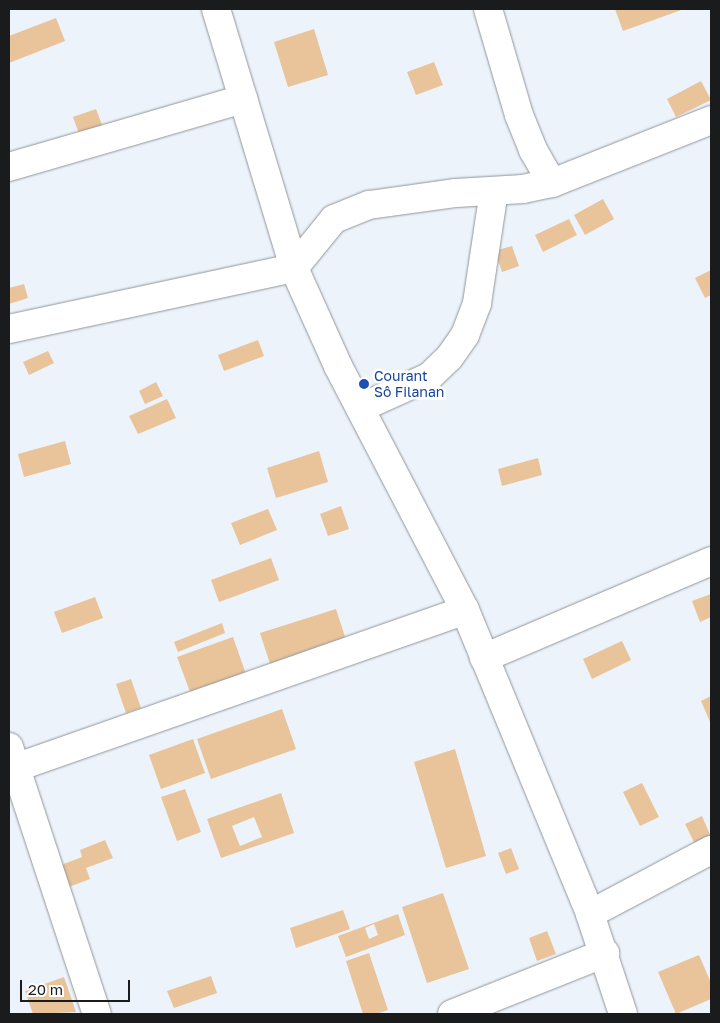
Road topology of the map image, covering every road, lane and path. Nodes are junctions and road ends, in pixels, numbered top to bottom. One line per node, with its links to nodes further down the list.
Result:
1 (216, 9): 3 (street)
2 (488, 9): 6 (street)
3 (243, 99): 5 (street); 8 (street)
4 (711, 120): 6 (street)
5 (9, 167)
6 (552, 183): 7 (street)
7 (494, 192): 8 (street); 10 (street)
8 (294, 268): 9 (street); 10 (street)
9 (9, 330)
10 (360, 408): 12 (street)
11 (711, 561): 13 (street)
12 (465, 610): 13 (street); 14 (street)
13 (484, 658): 16 (street)
14 (11, 762): 18 (street)
15 (711, 850): 16 (street)
16 (590, 914): 17 (street)
17 (605, 954): 19 (street); 20 (street)
18 (97, 1014)
19 (452, 1014)
20 (623, 1014)

